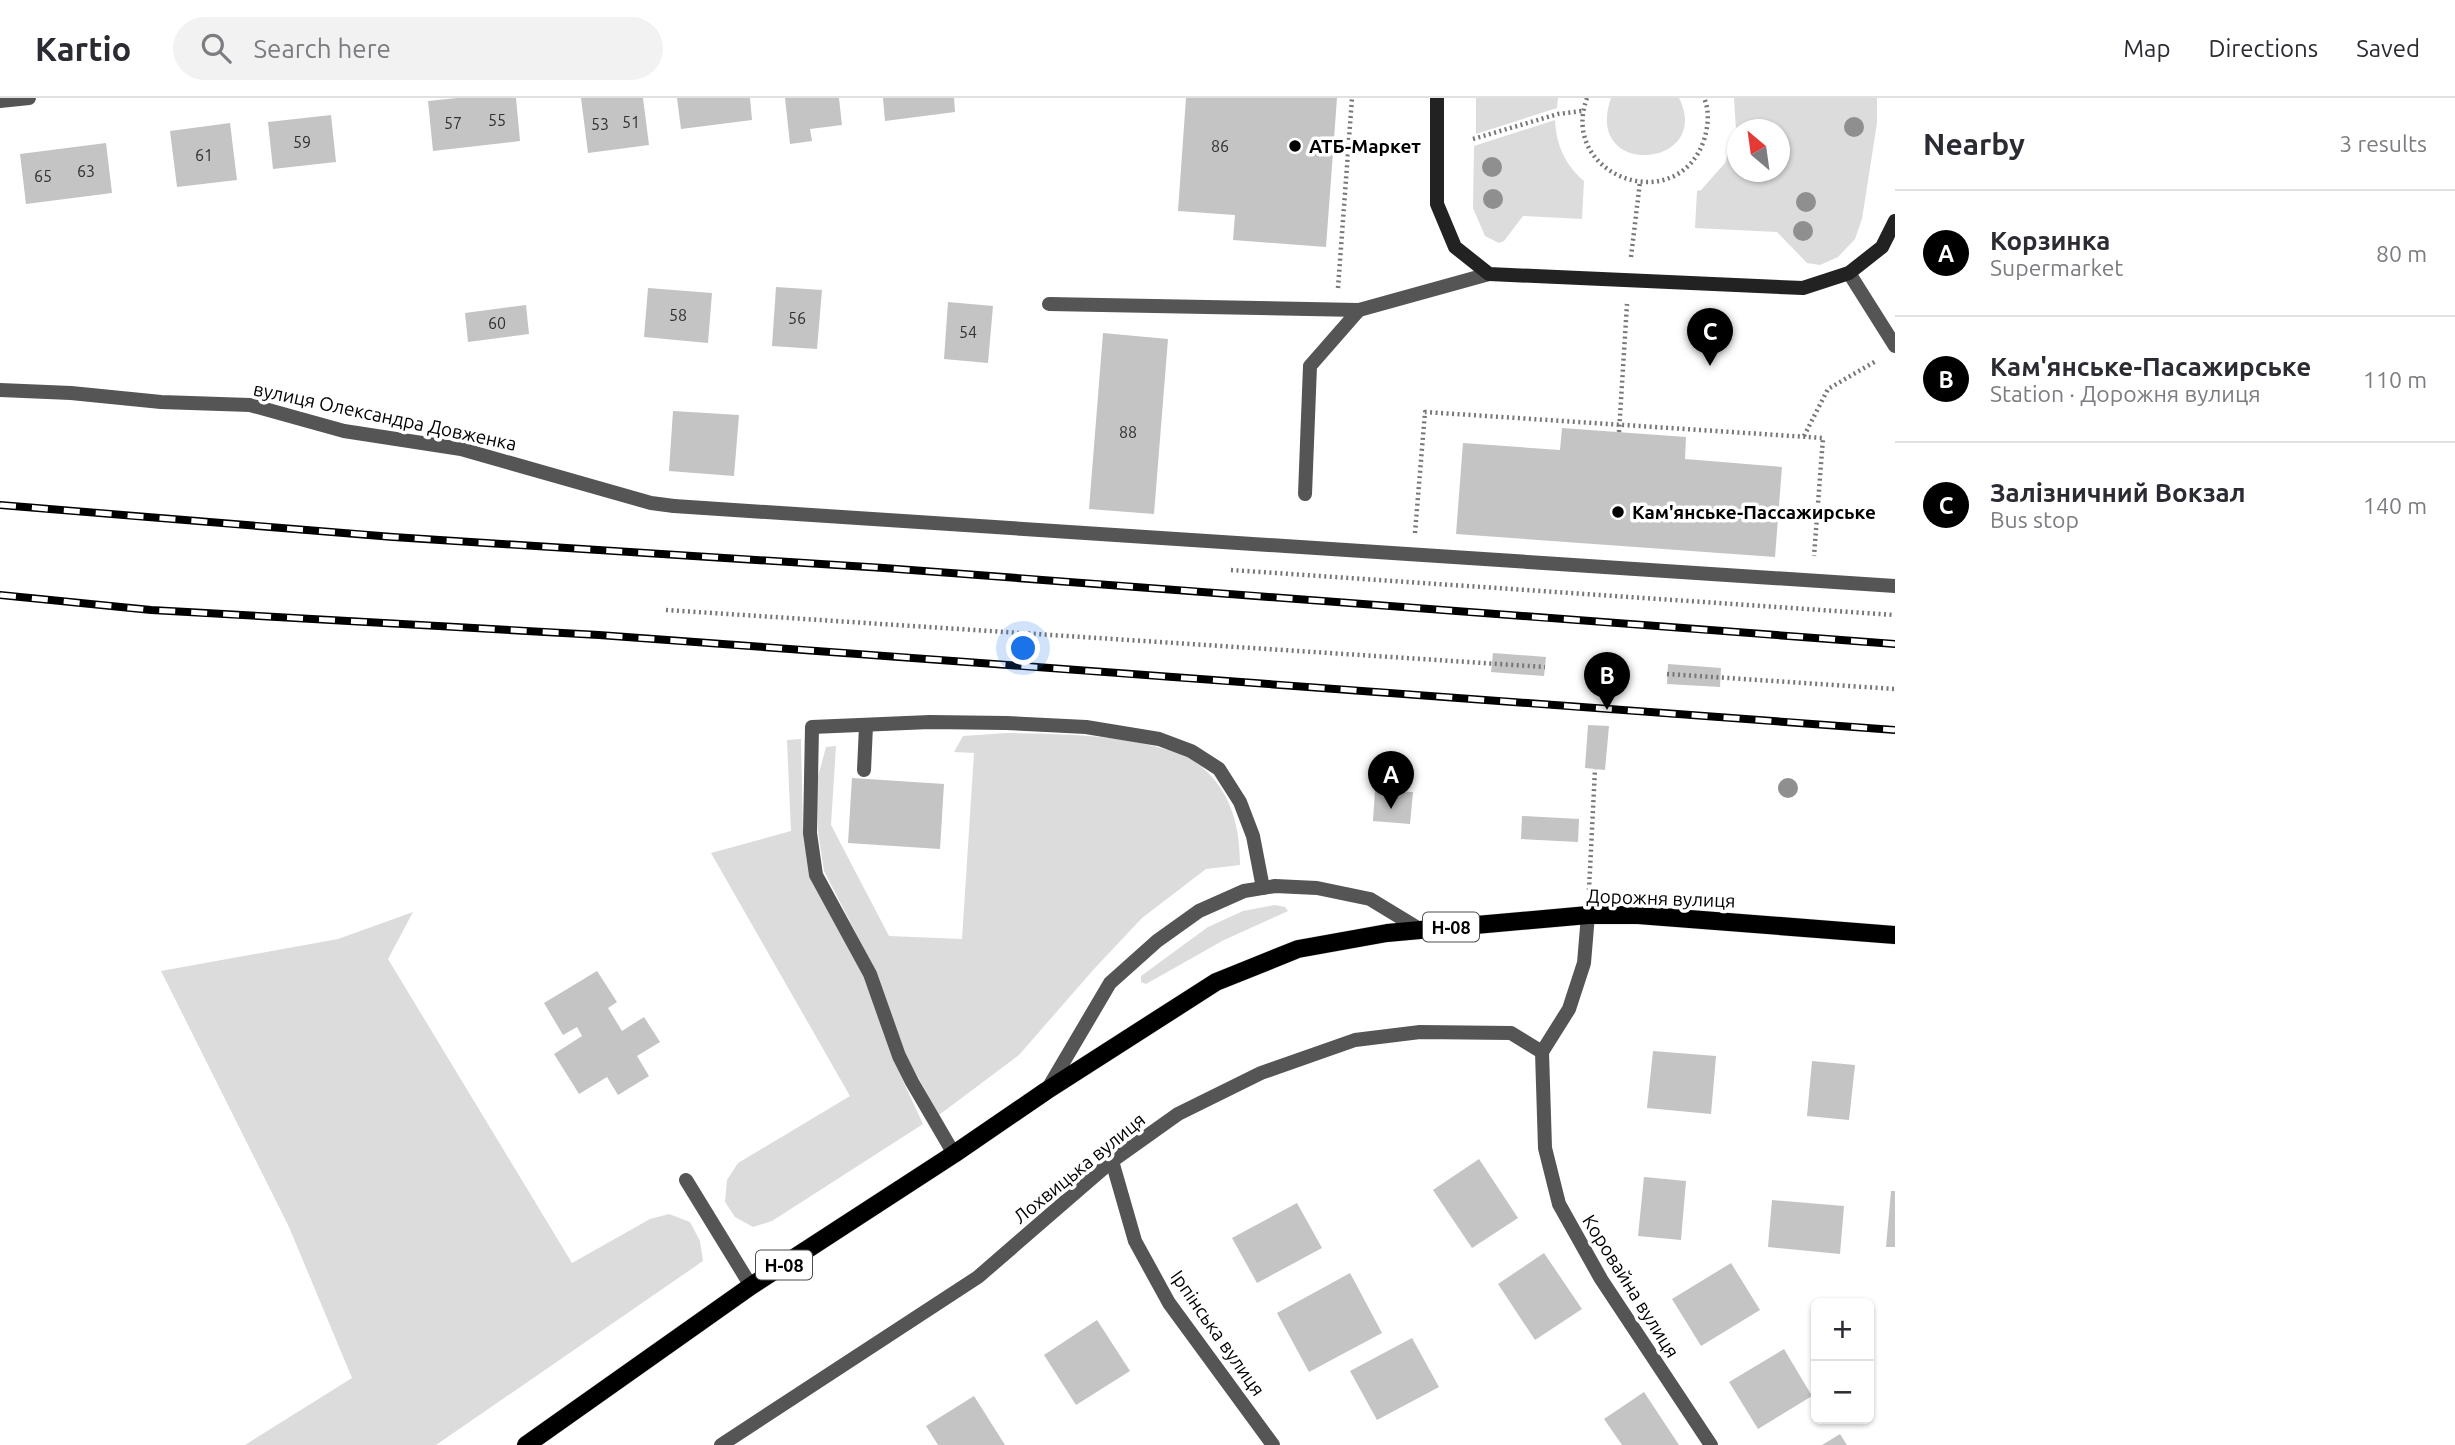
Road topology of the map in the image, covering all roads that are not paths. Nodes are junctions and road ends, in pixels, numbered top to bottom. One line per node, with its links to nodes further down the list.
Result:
1 (29, 98): 3 (street)
2 (1437, 98): 6 (main road)
3 (0, 102)
4 (1895, 221): 5 (main road)
5 (1849, 273): 6 (main road); 9 (street)
6 (1489, 274): 8 (street)
7 (1049, 304): 8 (street)
8 (1359, 310): 11 (street)
9 (1895, 346)
10 (0, 390): 12 (street, вулиця Олександра Довженка)
11 (1305, 494)
12 (1895, 586)
13 (866, 726): 14 (street); 15 (street); 21 (street)
14 (864, 770)
15 (1263, 888): 17 (street); 20 (street)
16 (1588, 915): 17 (main road, Дорожня вулиця / Н-08); 18 (main road, Дорожня вулиця / Н-08); 19 (street)
17 (1421, 930): 20 (main road, Дорожня вулиця / Н-08)
18 (1895, 935)
19 (1542, 1052): 22 (street, Лохвицька вулиця); 28 (street, Коровайна вулиця)
20 (1046, 1091): 21 (main road, Н-08)
21 (954, 1154): 24 (main road, Н-08)
22 (1112, 1161): 26 (street, Лохвицька вулиця); 27 (street, Ірпінська вулиця)
23 (686, 1180): 24 (street)
24 (751, 1286): 25 (main road, Н-08)
25 (526, 1445)
26 (722, 1445)
27 (1273, 1445)
28 (1711, 1445)

